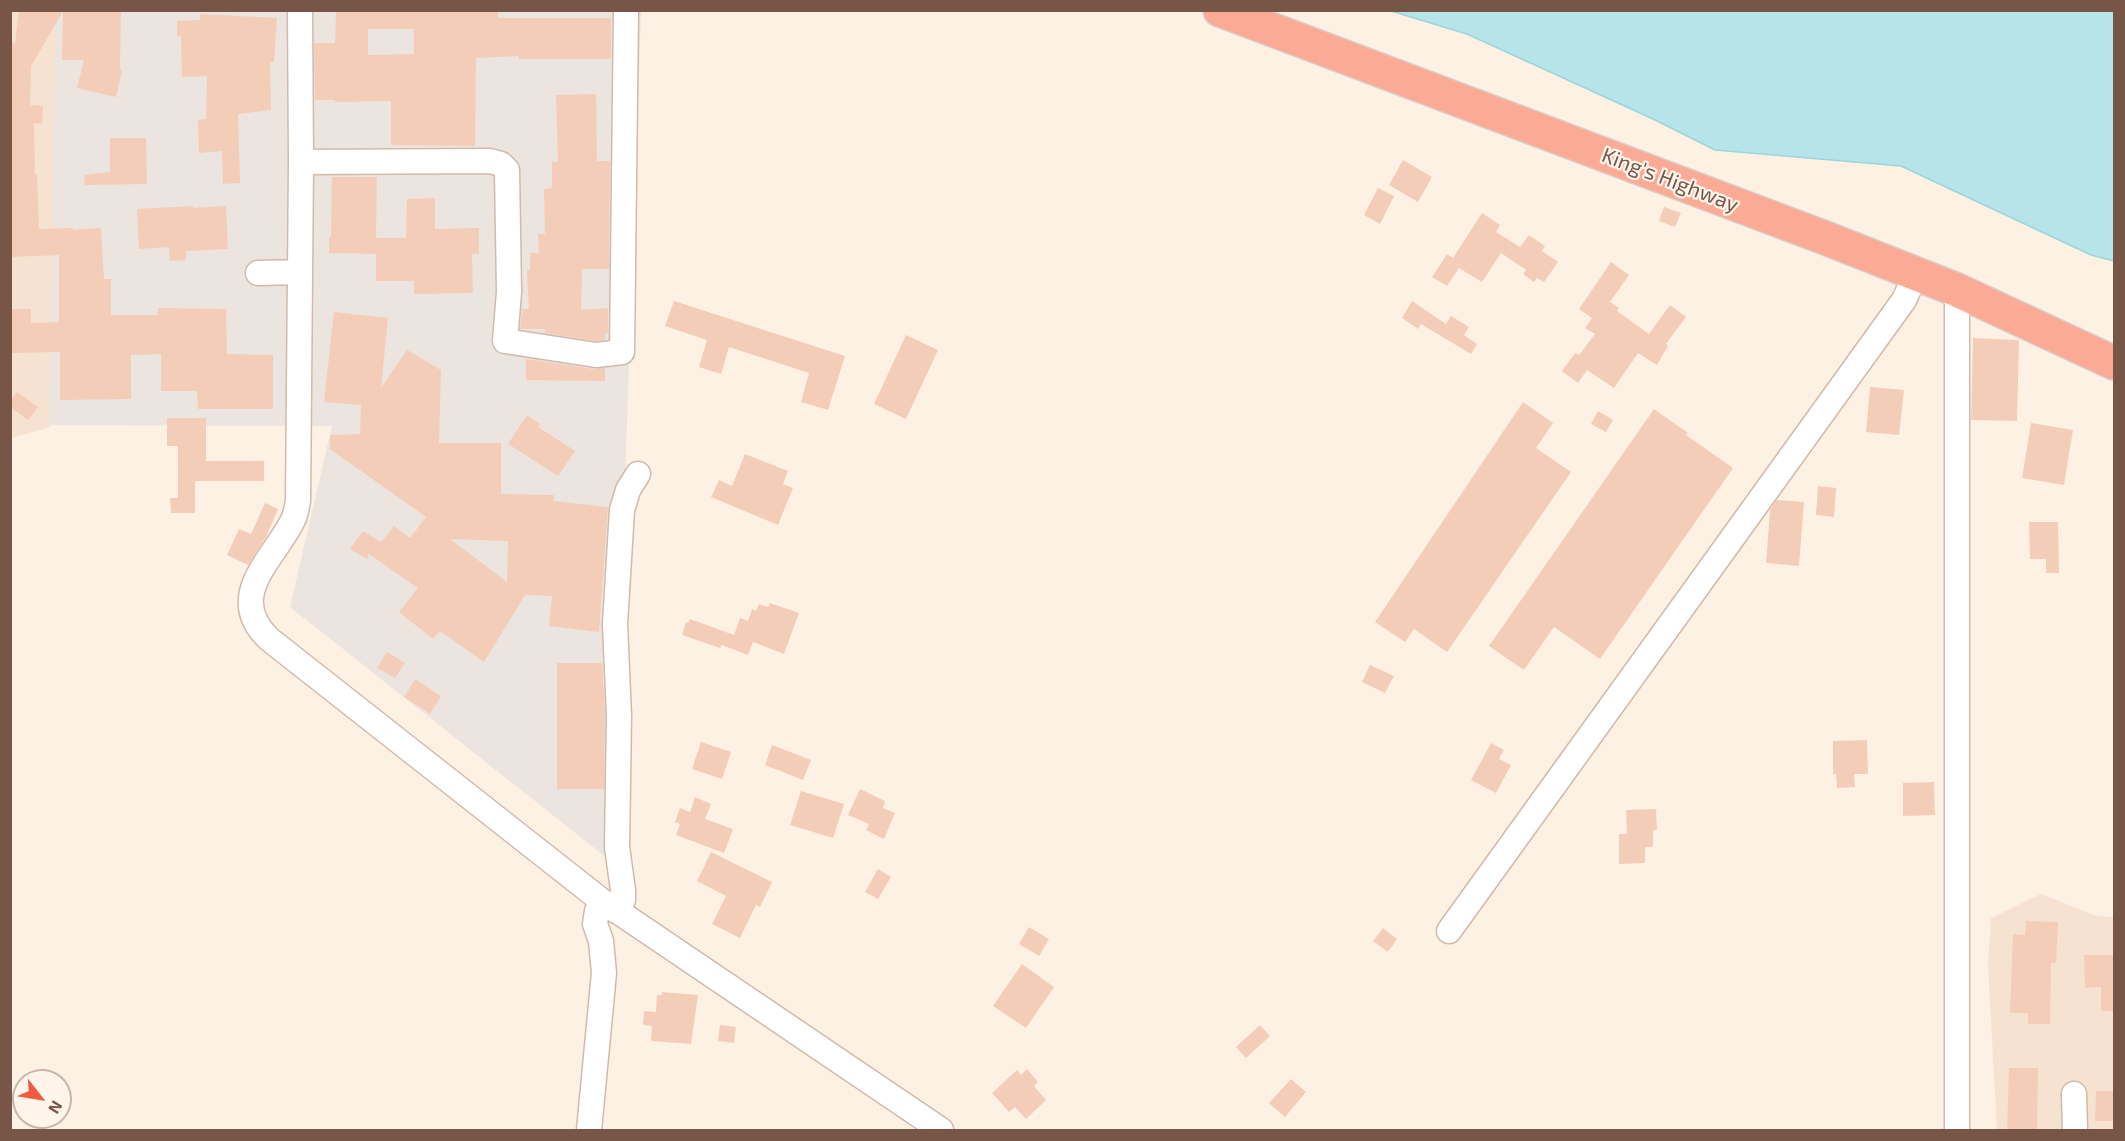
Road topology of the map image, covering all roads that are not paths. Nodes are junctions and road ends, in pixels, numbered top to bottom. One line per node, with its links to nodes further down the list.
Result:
1 (300, 10): 4 (street)
2 (626, 10): 4 (street)
3 (1220, 10): 7 (highway, King's Highway)
4 (302, 162): 6 (street)
5 (258, 273): 6 (street)
6 (300, 273): 11 (street)
7 (1916, 274): 8 (highway, King's Highway); 12 (street)
8 (1957, 290): 9 (highway, King's Highway); 16 (street)
9 (2115, 363)
10 (638, 474): 11 (street)
11 (609, 906): 14 (street); 15 (street)
12 (1449, 931)
13 (2074, 1094): 17 (street)
14 (589, 1131)
15 (941, 1131)
16 (1957, 1131)
17 (2075, 1131)

